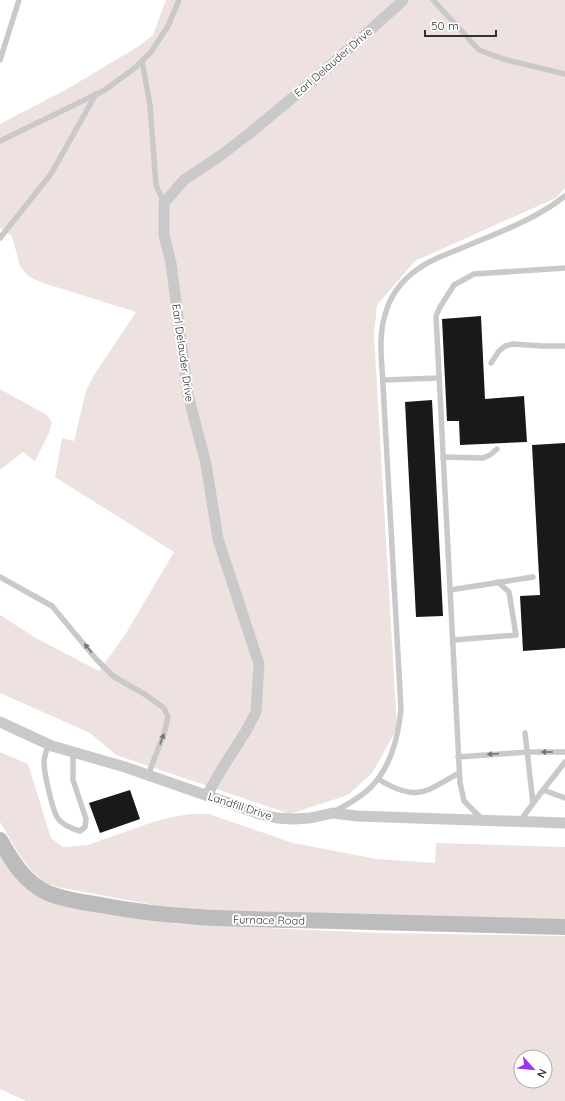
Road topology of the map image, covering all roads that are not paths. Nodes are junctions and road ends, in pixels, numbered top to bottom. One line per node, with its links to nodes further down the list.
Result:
1 (19, 0): 5 (lane)
2 (179, 0): 6 (lane)
3 (403, 0): 11 (street, Earl Delauder Drive)
4 (433, 0): 7 (lane)
5 (0, 60)
6 (142, 61): 8 (lane); 11 (lane)
7 (565, 74)
8 (96, 94): 9 (lane); 12 (lane)
9 (0, 141)
10 (565, 196): 17 (lane)
11 (164, 203): 37 (street, Earl Delauder Drive)
12 (0, 238)
13 (565, 268): 16 (lane)
14 (565, 346): 15 (lane)
15 (492, 363)
16 (440, 378): 17 (lane); 19 (lane)
17 (383, 380): 35 (lane)
18 (496, 449): 19 (lane)
19 (444, 457): 23 (lane)
20 (0, 577): 34 (lane, one-way to 20)
21 (533, 577): 22 (lane)
22 (498, 582): 23 (lane); 24 (lane)
23 (450, 590): 24 (lane)
24 (453, 640): 31 (lane)
25 (0, 722): 27 (street, Landfill Drive)
26 (526, 733): 29 (lane)
27 (48, 744): 28 (street, Landfill Drive); 28 (lane)
28 (73, 752): 34 (street, Landfill Drive)
29 (528, 752): 30 (lane, one-way to 29); 31 (lane, one-way to 31); 39 (lane)
30 (565, 752)
31 (458, 756): 33 (lane)
32 (565, 762): 36 (lane)
33 (459, 773): 35 (lane); 41 (lane)
34 (148, 775): 37 (street, Landfill Drive)
35 (378, 779): 40 (lane)
36 (543, 790): 38 (lane); 39 (lane)
37 (207, 795): 40 (street, Landfill Drive)
38 (565, 798)
39 (533, 803): 42 (lane)
40 (333, 813): 41 (street, Landfill Drive)
41 (484, 820): 42 (street, Landfill Drive)
42 (520, 822): 43 (street, Landfill Drive)
43 (565, 823)
44 (0, 840): 45 (main road, Furnace Road)
45 (565, 928)

